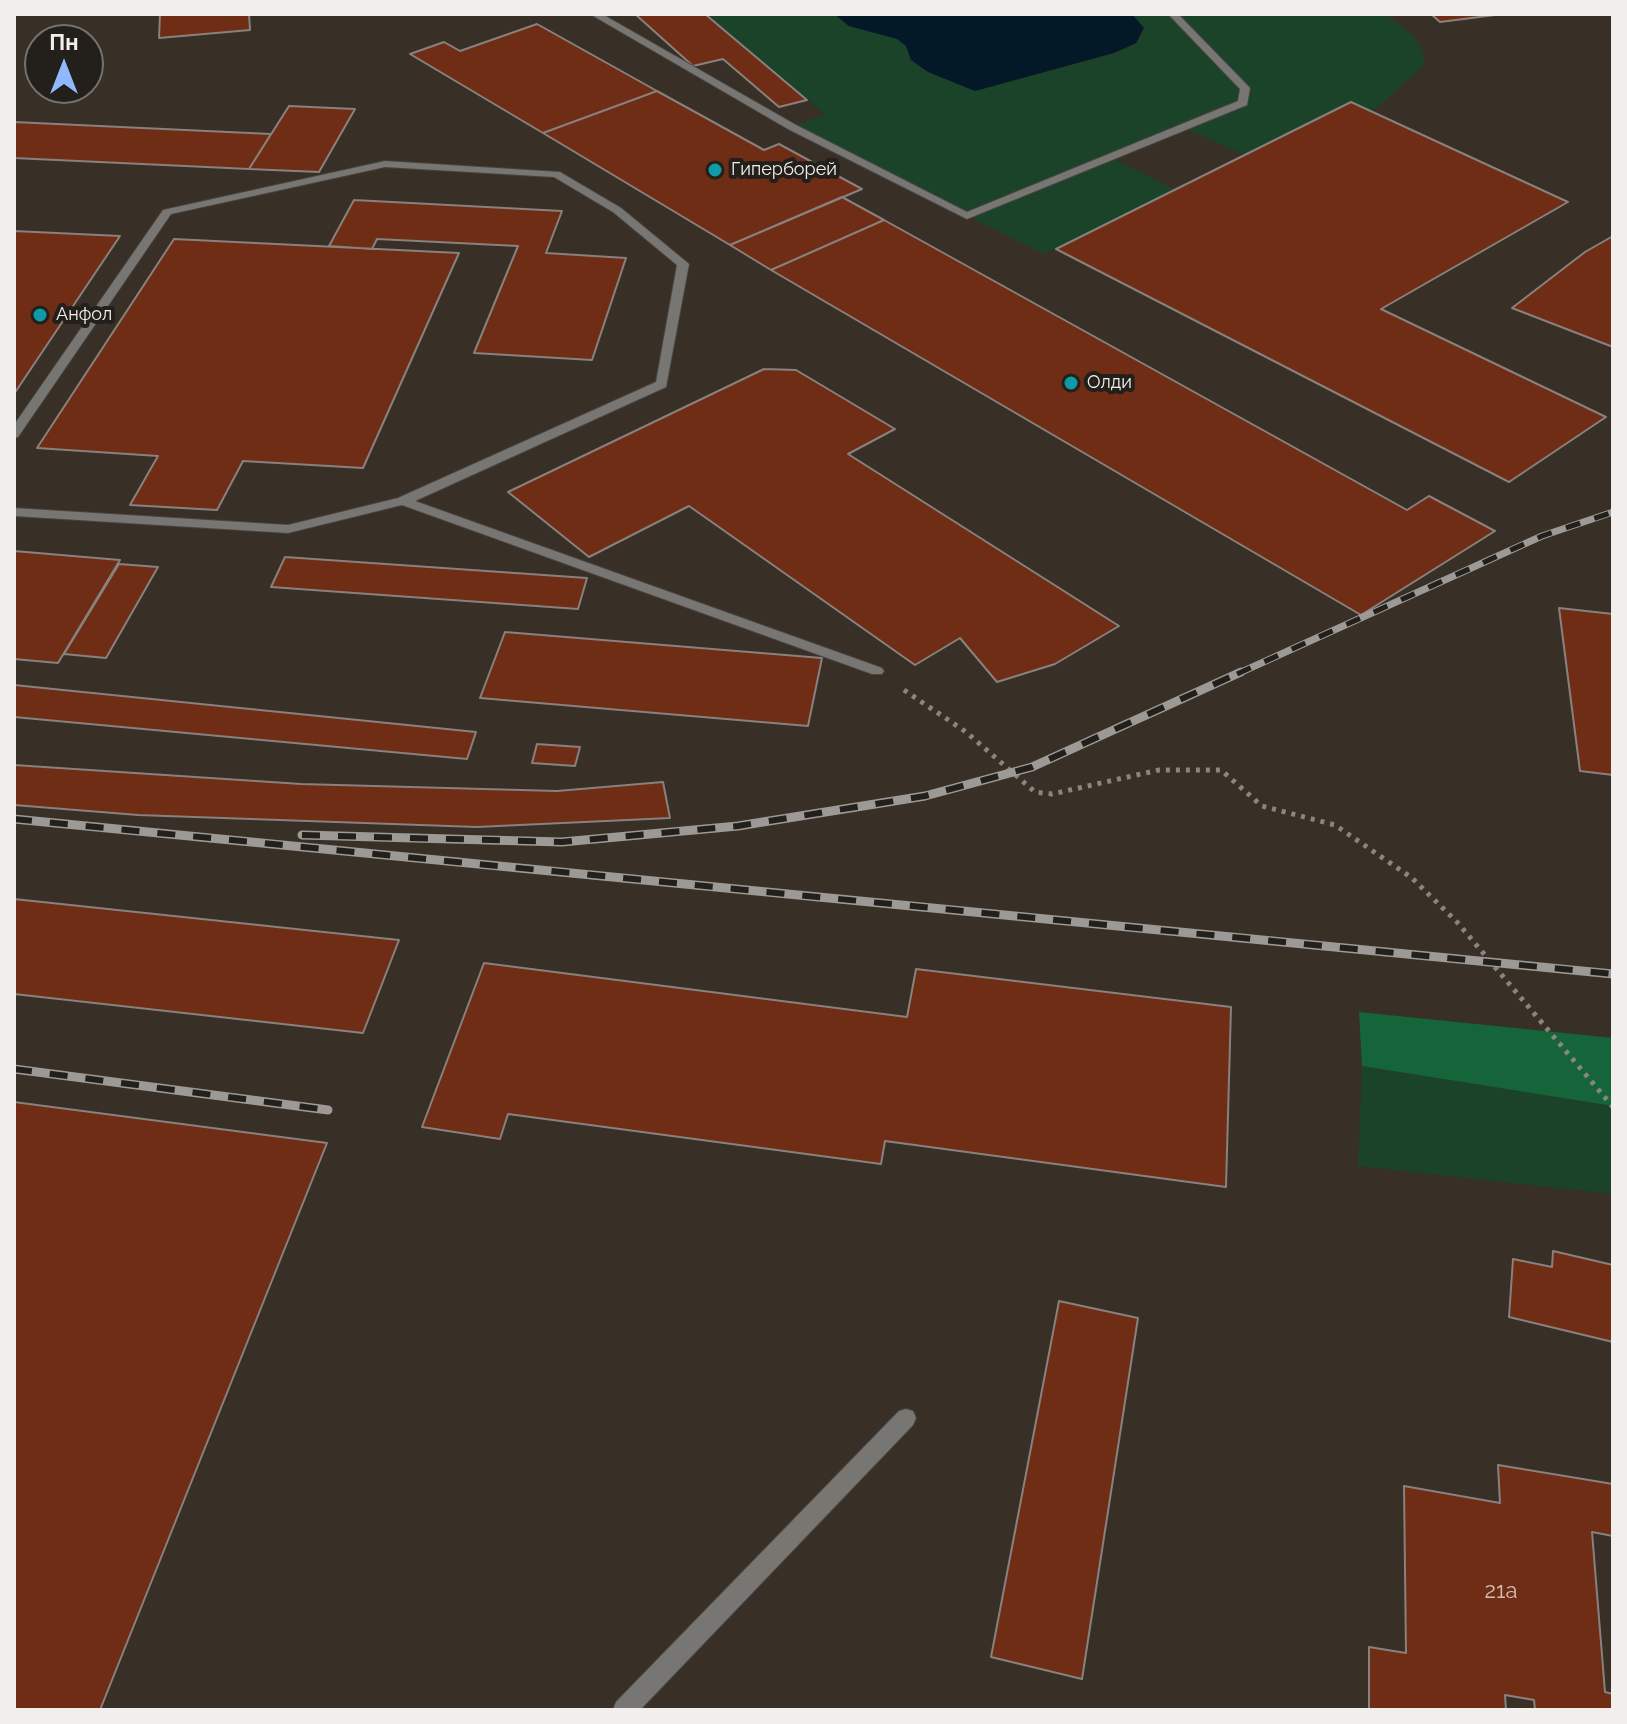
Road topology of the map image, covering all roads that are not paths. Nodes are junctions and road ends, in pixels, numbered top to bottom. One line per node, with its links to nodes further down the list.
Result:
1 (595, 14): 2 (lane)
2 (1173, 14)
3 (14, 434): 4 (lane)
4 (403, 501): 5 (lane); 6 (lane)
5 (14, 512)
6 (877, 671)
7 (906, 1418): 8 (lane)
8 (624, 1710)

